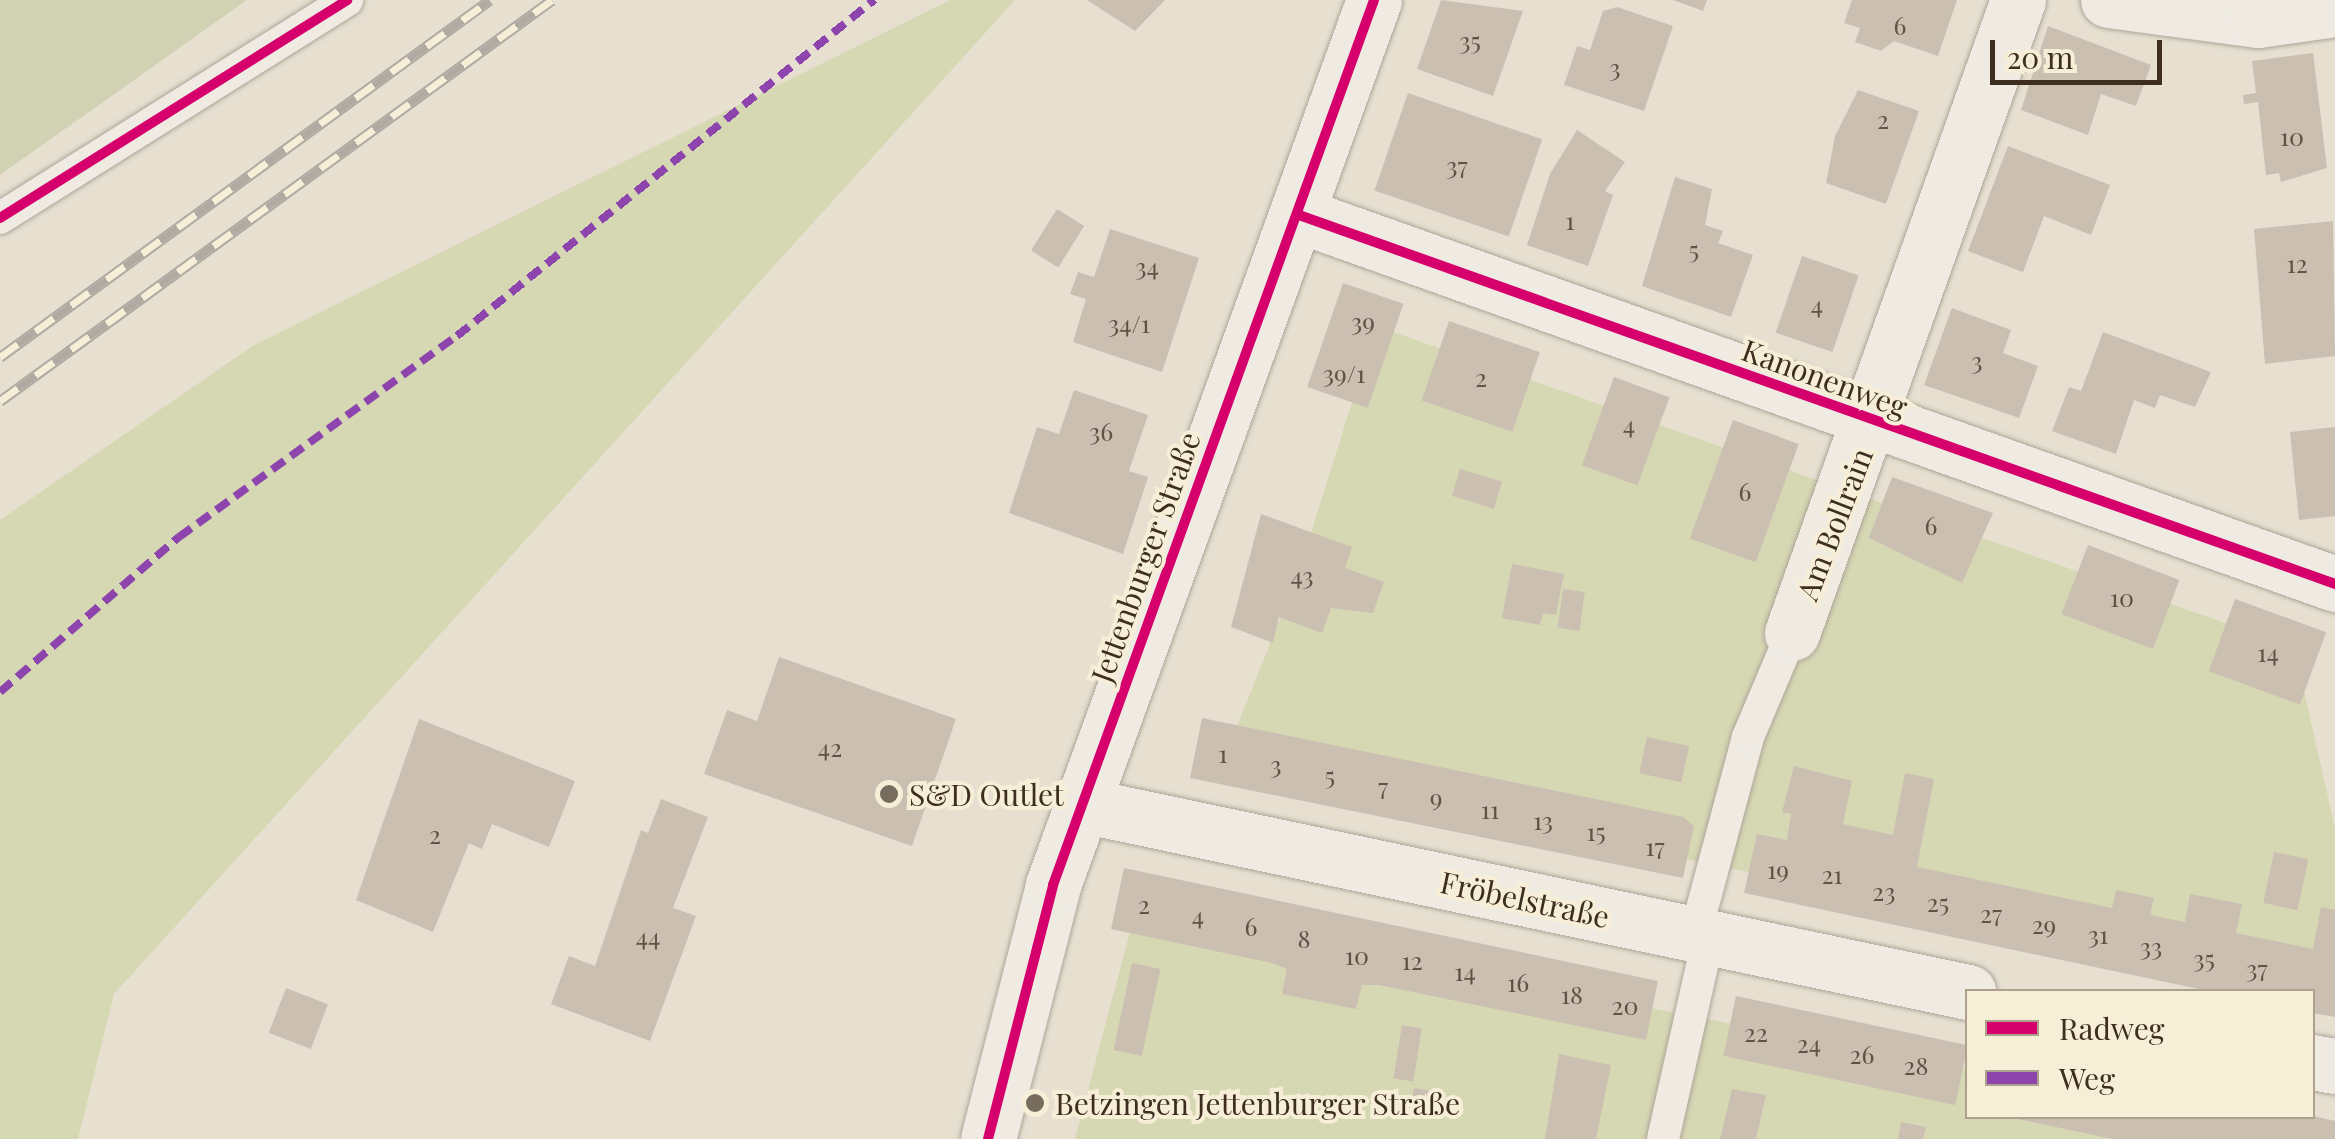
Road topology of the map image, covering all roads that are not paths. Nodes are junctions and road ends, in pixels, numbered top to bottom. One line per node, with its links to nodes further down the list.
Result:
1 (346, 0): 7 (lane)
2 (1374, 0): 6 (street, Jettenburger Straße)
3 (2018, 0): 8 (street, Am Bollrain)
4 (2108, 0): 5 (street)
5 (2335, 9)
6 (1299, 216): 8 (street, Kanonenweg); 11 (street, Jettenburger Straße)
7 (0, 218)
8 (1873, 421): 9 (street, Kanonenweg); 10 (street, Am Bollrain)
9 (2335, 584)
10 (1792, 634): 12 (lane, Am Bollrain)
11 (1082, 805): 12 (street, Fröbelstraße); 14 (street, Jettenburger Straße)
12 (1701, 937): 13 (street, Fröbelstraße); 15 (lane, Am Bollrain)
13 (1965, 991)
14 (988, 1139)
15 (1663, 1139)

